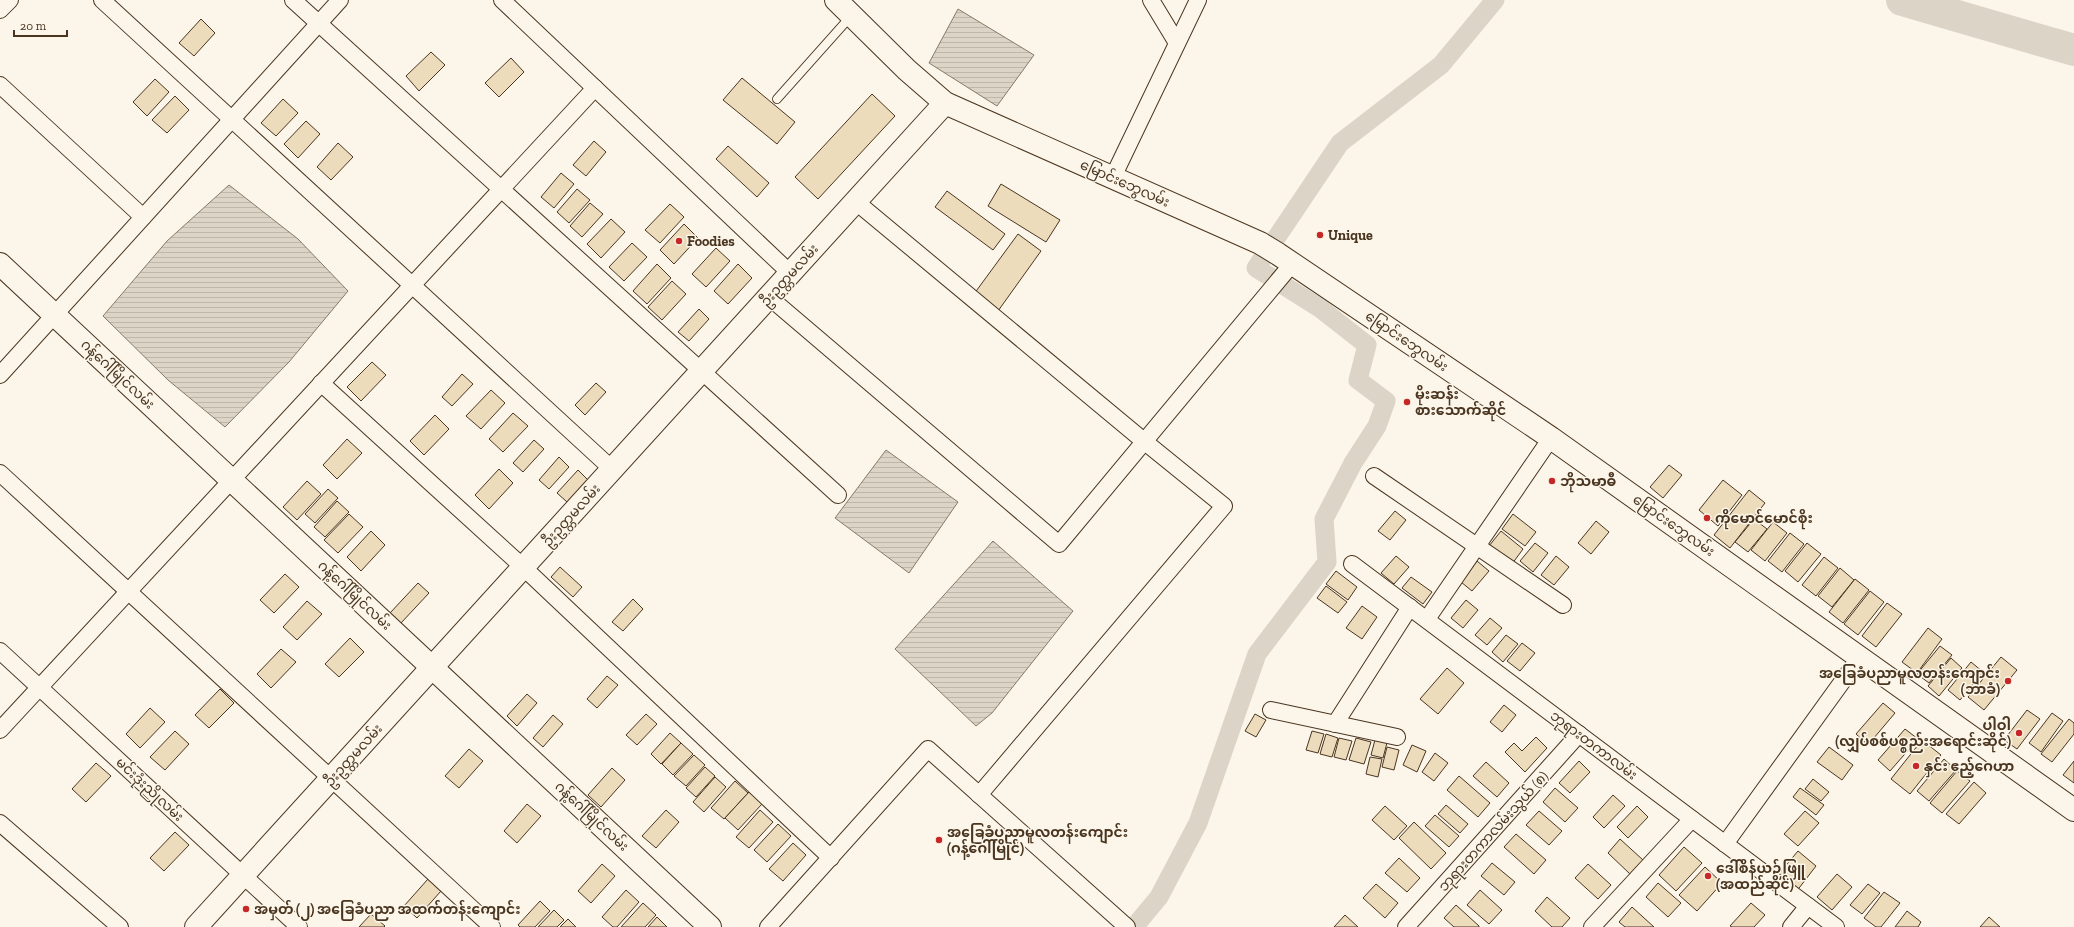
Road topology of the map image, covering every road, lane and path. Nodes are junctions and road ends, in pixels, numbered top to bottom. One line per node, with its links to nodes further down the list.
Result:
1 (10, 0): 9 (street)
2 (102, 0): 17 (street)
3 (293, 0): 11 (street)
4 (340, 0): 11 (street)
5 (502, 0): 14 (street)
6 (836, 0): 10 (street, မြောင်းဘွေလမ်း)
7 (1151, 0): 12 (street)
8 (1198, 0): 12 (street)
9 (0, 10)
10 (852, 15): 15 (lane); 16 (street, မြောင်းဘွေလမ်း)
11 (319, 23): 17 (street); 19 (street)
12 (1177, 43): 18 (street)
13 (0, 84): 21 (street)
14 (595, 88): 19 (street); 24 (street)
15 (777, 99)
16 (945, 102): 18 (street, မြောင်းဘွေလမ်း); 20 (street, ဦးဥတ္တမလမ်း)
17 (232, 119): 21 (street); 25 (street)
18 (1113, 177): 23 (street, မြောင်းဘွေလမ်း)
19 (501, 189): 25 (street); 28 (street)
20 (856, 201): 24 (street, ဦးဥတ္တမလမ်း); 32 (street)
21 (143, 217): 27 (street)
22 (0, 264): 27 (street, ဂန့်ဂေါ်မြိုင်လမ်း)
23 (1277, 265): 31 (street, မြောင်းဘွေလမ်း); 32 (street)
24 (790, 273): 26 (street, ဦးဥတ္တမလမ်း)
25 (412, 285): 30 (street); 33 (street)
26 (769, 296): 28 (street, ဦးဥတ္တမလမ်း); 32 (street)
27 (55, 315): 29 (street); 36 (street, ဂန့်ဂေါ်မြိုင်လမ်း)
28 (702, 371): 33 (street, ဦးဥတ္တမလမ်း); 37 (street)
29 (0, 375)
30 (321, 383): 36 (street); 40 (street)
31 (1551, 438): 38 (street); 46 (street, မြောင်းဘွေလမ်း)
32 (1145, 442): 55 (street)
33 (612, 469): 40 (street, ဦးဥတ္တမလမ်း)
34 (0, 473): 41 (street)
35 (1374, 476): 38 (street)
36 (232, 480): 41 (street); 47 (street, ဂန့်ဂေါ်မြိုင်လမ်း)
37 (838, 495)
38 (1477, 546): 42 (street); 44 (street)
39 (1352, 564): 43 (street, ဘုရားတကာလမ်း)
40 (523, 567): 47 (street, ဦးဥတ္တမလမ်း); 60 (street)
41 (128, 592): 48 (street); 54 (street)
42 (1564, 605)
43 (1410, 607): 44 (street, ဘုရားတကာလမ်း); 50 (street)
44 (1426, 619): 52 (street, ဘုရားတကာလမ်း)
45 (0, 651): 48 (street, မင်းဒုံးညိုလမ်း)
46 (1860, 657): 56 (street, မြောင်းဘွေလမ်း); 59 (street)
47 (432, 667): 54 (street, ဦးဥတ္တမလမ်း); 68 (street, ဂန့်ဂေါ်မြိုင်လမ်း)
48 (39, 687): 51 (street); 61 (street, မင်းဒုံးညိုလမ်း)
49 (1271, 710): 50 (street)
50 (1335, 724): 53 (street)
51 (0, 730)
52 (1579, 734): 57 (street, ဘုရားတကာလမ်း); 70 (street, ဘုရားတကာလမ်းသွယ် (၈))
53 (1397, 738)
54 (331, 779): 61 (street, ဦးဥတ္တမလမ်း); 67 (street)
55 (979, 795): 60 (street); 63 (street)
56 (2074, 810)
57 (1692, 819): 59 (street, ဘုရားတကာလမ်း); 71 (street)
58 (0, 822): 64 (street)
59 (1725, 844): 62 (street, ဘုရားတကာလမ်း)
60 (831, 858): 69 (street)
61 (244, 875): 65 (street, ဦးဥတ္တမလမ်း); 66 (street, မင်းဒုံးညိုလမ်း)
62 (1808, 906): 72 (street); 73 (street, ဘုရားတကာလမ်း)
63 (1126, 926)
64 (120, 927)
65 (196, 927)
66 (299, 927)
67 (492, 927)
68 (710, 927)
69 (768, 927)
70 (1406, 927)
71 (1592, 927)
72 (1791, 927)
73 (1836, 927)

